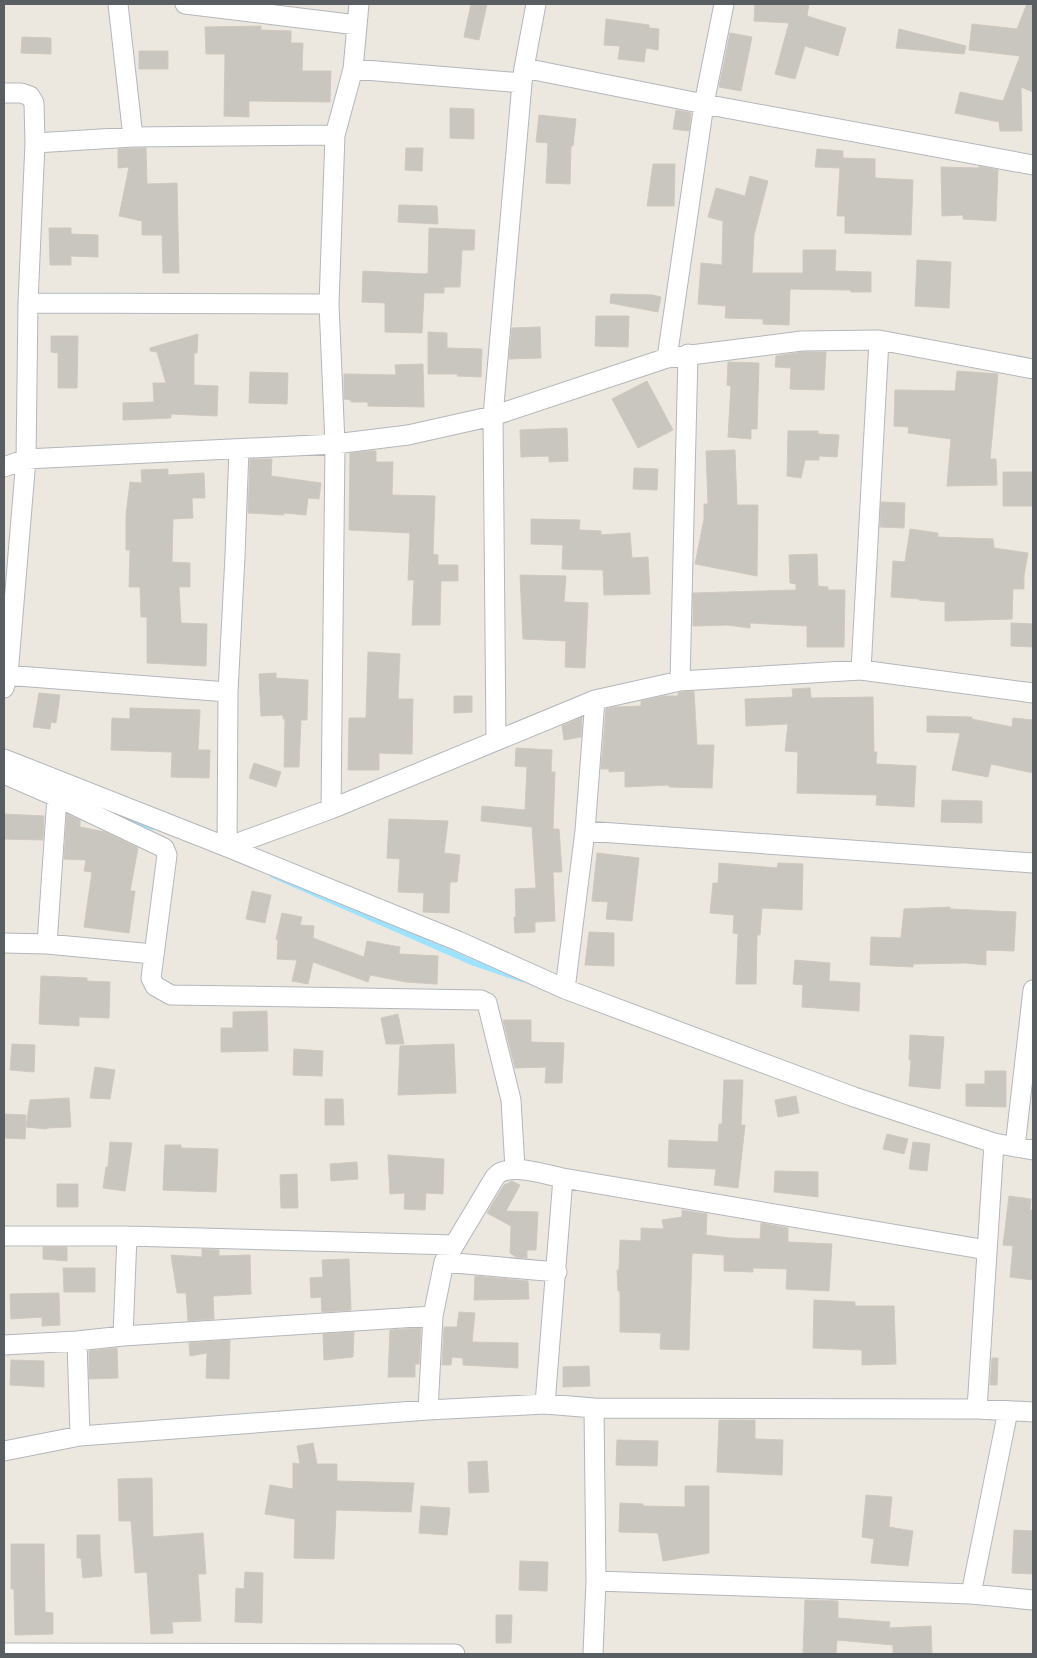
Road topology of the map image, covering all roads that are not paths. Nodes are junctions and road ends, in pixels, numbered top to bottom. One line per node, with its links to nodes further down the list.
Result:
1 (118, 4): 12 (street)
2 (185, 4): 6 (street)
3 (359, 4): 6 (street)
4 (536, 4): 8 (street)
5 (724, 4): 10 (street)
6 (357, 25): 7 (street)
7 (353, 69): 8 (street); 11 (street)
8 (523, 76): 10 (street); 21 (street)
9 (4, 94): 13 (street)
10 (704, 104): 14 (street); 19 (street)
11 (335, 134): 12 (street); 16 (street)
12 (133, 137): 13 (street)
13 (35, 143): 15 (street)
14 (1033, 165)
15 (28, 303): 16 (street); 24 (street)
16 (329, 304): 22 (street)
17 (879, 340): 18 (street); 20 (street); 26 (street)
18 (688, 354): 19 (street); 28 (street)
19 (667, 358): 21 (street)
20 (1033, 369)
21 (493, 416): 22 (street); 32 (street)
22 (335, 444): 23 (street); 36 (street)
23 (238, 450): 24 (street); 29 (street)
24 (26, 459): 25 (street); 27 (street)
25 (4, 467)
26 (861, 670): 28 (street); 30 (street)
27 (5, 679): 29 (street)
28 (680, 681): 31 (street)
29 (228, 692): 38 (street)
30 (1033, 693)
31 (595, 700): 32 (street); 37 (street)
32 (496, 740): 36 (street)
33 (4, 759): 38 (street)
34 (4, 774): 35 (street)
35 (57, 797): 41 (street); 42 (street)
36 (331, 809): 38 (street)
37 (585, 831): 39 (street); 43 (street)
38 (227, 847): 43 (street)
39 (1033, 864)
40 (4, 943): 41 (street)
41 (47, 944): 42 (street)
42 (153, 954): 48 (street)
43 (565, 989): 45 (street)
44 (1033, 990): 46 (street)
45 (994, 1142): 46 (street); 53 (street)
46 (1015, 1147): 47 (street)
47 (1033, 1150)
48 (515, 1169): 49 (street); 52 (street)
49 (563, 1178): 53 (street); 55 (street)
50 (4, 1236): 51 (street)
51 (127, 1236): 52 (street); 57 (street)
52 (454, 1245): 54 (street)
53 (987, 1250): 62 (street)
54 (444, 1262): 55 (street); 56 (street)
55 (557, 1272): 60 (street)
56 (433, 1316): 57 (street); 63 (street)
57 (123, 1336): 58 (street)
58 (77, 1341): 59 (street); 66 (street)
59 (4, 1345)
60 (545, 1404): 61 (street); 63 (street)
61 (594, 1408): 62 (street); 68 (street)
62 (976, 1409): 64 (street)
63 (428, 1410): 66 (street)
64 (1008, 1411): 65 (street); 69 (street)
65 (1033, 1412)
66 (80, 1436): 67 (street)
67 (4, 1451)
68 (596, 1580): 69 (street); 73 (street)
69 (970, 1594): 70 (street)
70 (1033, 1600)
71 (4, 1653): 72 (street)
72 (456, 1654)
73 (594, 1654)

